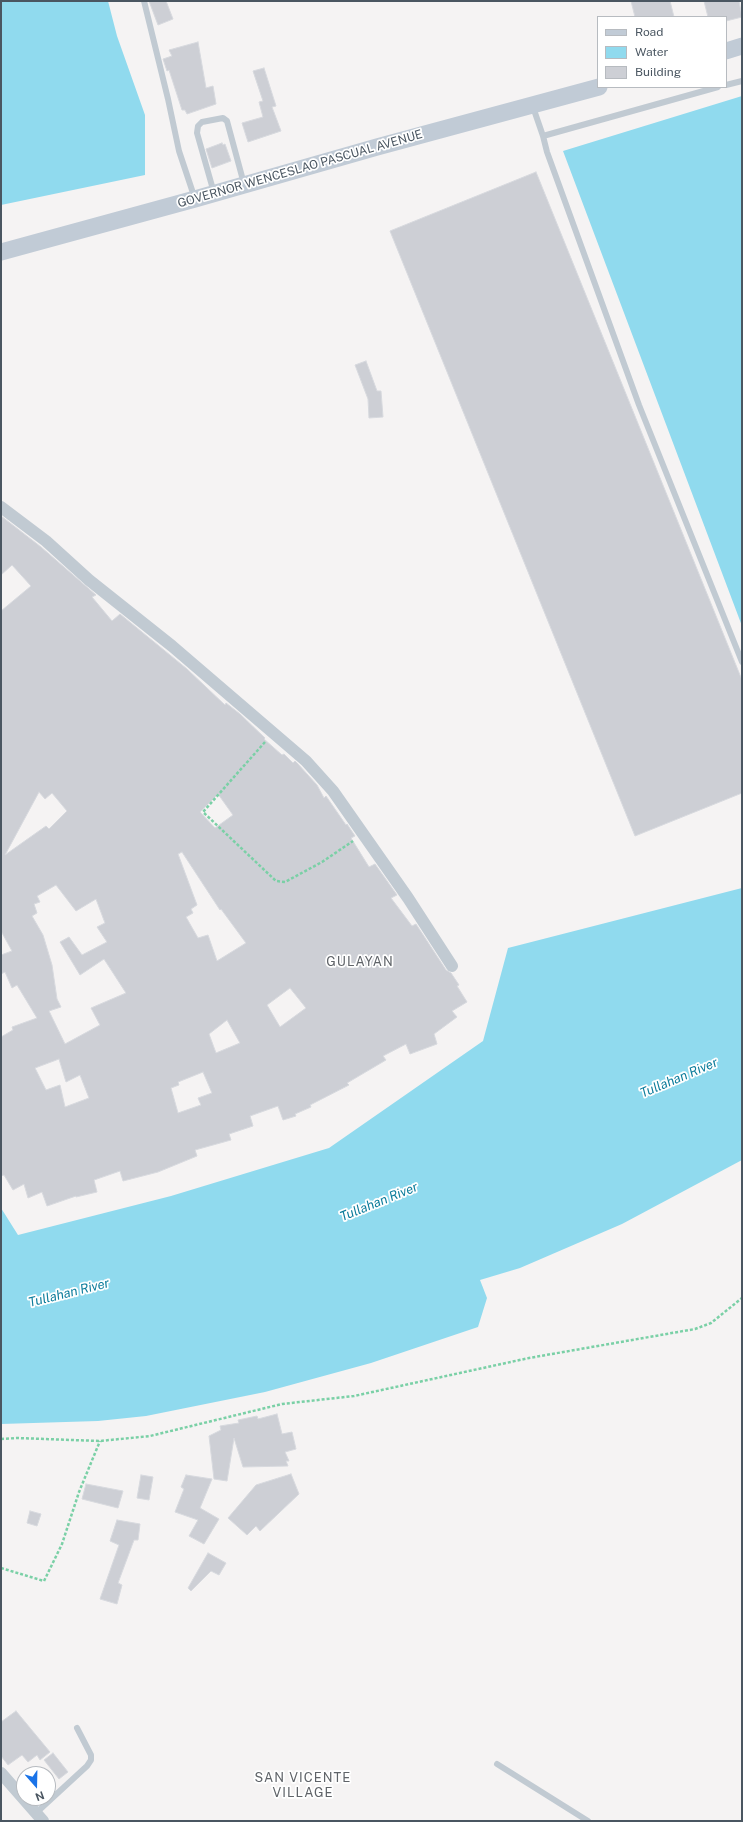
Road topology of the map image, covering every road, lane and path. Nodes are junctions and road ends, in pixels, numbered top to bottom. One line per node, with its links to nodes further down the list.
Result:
1 (144, 1): 12 (lane)
2 (742, 46): 3 (main road)
3 (727, 51)
4 (742, 80): 5 (lane)
5 (727, 85)
6 (597, 88): 8 (main road, GOVERNOR WENCESLAO PASCUAL AVENUE)
7 (714, 88): 9 (lane)
8 (532, 105): 9 (lane); 10 (main road, GOVERNOR WENCESLAO PASCUAL AVENUE)
9 (544, 136): 15 (lane)
10 (244, 185): 11 (main road, GOVERNOR WENCESLAO PASCUAL AVENUE); 11 (lane)
11 (215, 194): 12 (main road, GOVERNOR WENCESLAO PASCUAL AVENUE)
12 (195, 199): 13 (main road, GOVERNOR WENCESLAO PASCUAL AVENUE)
13 (1, 252)
14 (1, 507): 16 (street)
15 (742, 662)
16 (273, 733): 17 (street); 17 (path)
17 (364, 834): 18 (street)
18 (452, 966)
19 (742, 1298): 21 (path)
20 (1, 1439): 21 (path)
21 (100, 1442): 22 (path)
22 (1, 1568)
23 (77, 1728): 26 (lane)
24 (497, 1764): 27 (lane)
25 (1, 1773): 26 (street)
26 (40, 1817)
27 (588, 1821)

